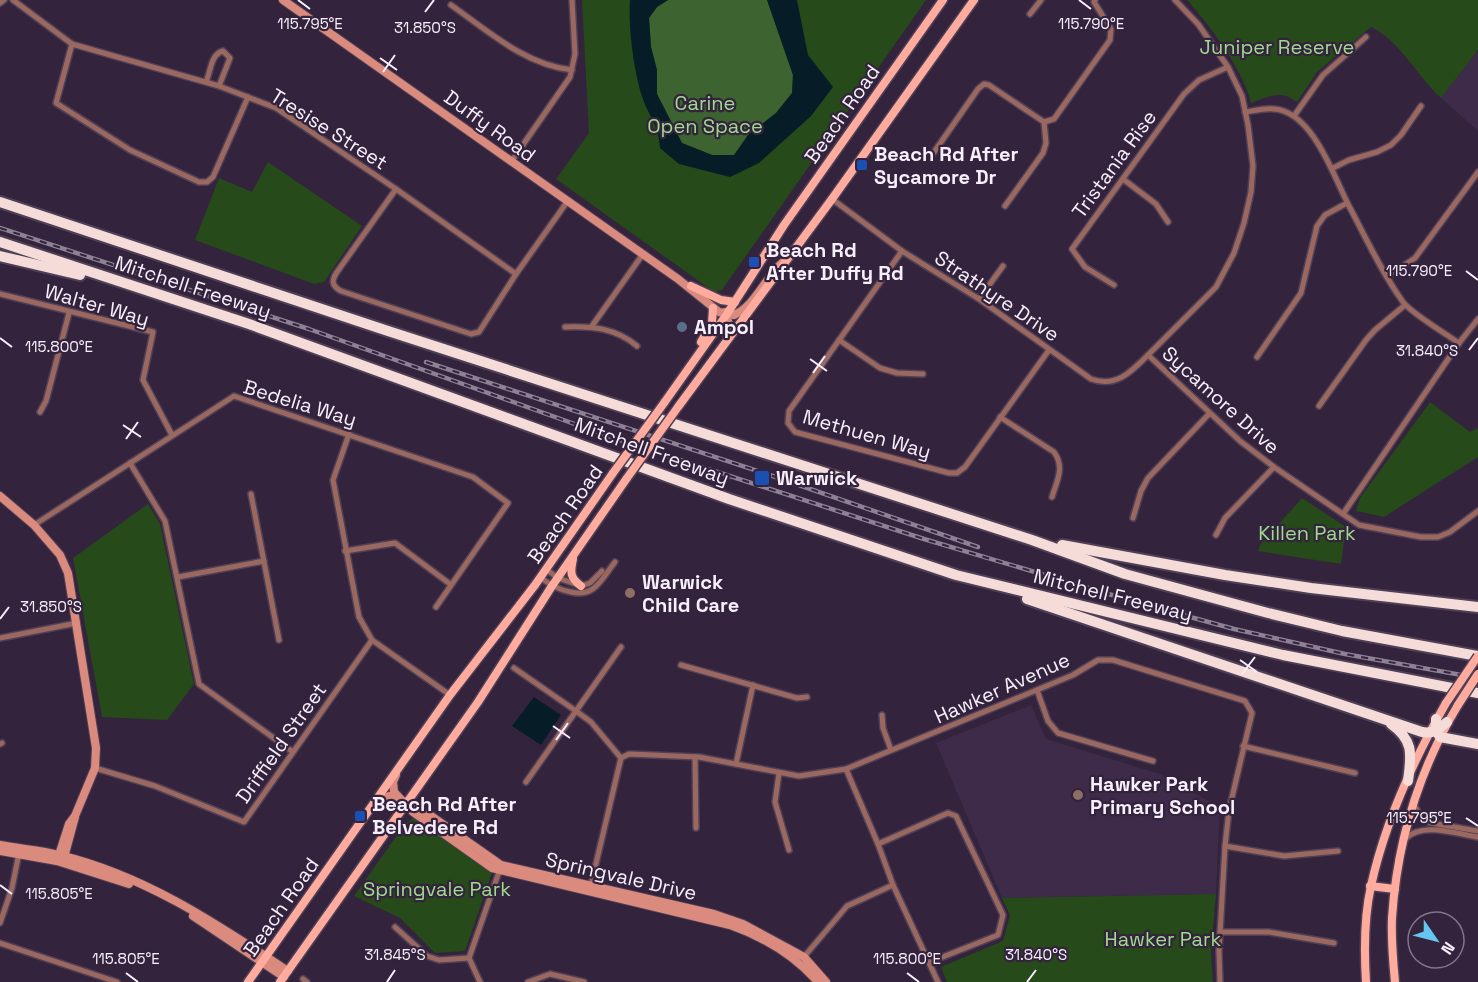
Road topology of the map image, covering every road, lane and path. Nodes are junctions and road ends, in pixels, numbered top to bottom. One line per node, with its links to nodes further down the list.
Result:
1 (4, 0): 10 (street)
2 (13, 0): 14 (street, Tresise Street)
3 (283, 0): 25 (street, Duffy Road)
4 (572, 0): 16 (street)
5 (943, 0): 50 (main road, Beach Road)
6 (974, 0): 30 (main road, Beach Road)
7 (1041, 0): 12 (street)
8 (1175, 0): 15 (street, Sycamore Drive)
9 (1093, 1): 23 (street)
10 (0, 3)
11 (451, 5): 16 (street)
12 (1030, 14)
13 (1366, 37): 22 (street)
14 (72, 44): 17 (street, Tresise Street); 19 (street)
15 (1228, 67): 21 (street, Sycamore Drive); 28 (street, Tristania Rise)
16 (572, 70): 25 (street)
17 (206, 82): 18 (street, Tresise Street); 18 (street)
18 (219, 86): 19 (street, Tresise Street)
19 (248, 97): 29 (street, Tresise Street)
20 (1421, 106): 26 (street)
21 (1245, 112): 22 (street); 63 (street, Sycamore Drive)
22 (1294, 116): 26 (street)
23 (1044, 122): 24 (street); 34 (street)
24 (932, 155)
25 (511, 162): 32 (street, Duffy Road)
26 (1333, 168): 33 (street)
27 (1478, 172): 43 (street)
28 (1123, 179): 35 (street); 45 (street, Tristania Rise)
29 (396, 189): 42 (street, Tresise Street); 42 (street)
30 (832, 199): 37 (street, Strathyre Drive); 40 (main road, Beach Road)
31 (0, 200): 83 (highway, Mitchell Freeway)
32 (567, 202): 38 (street, Duffy Road); 42 (street)
33 (1347, 203): 43 (street); 64 (street)
34 (1005, 206)
35 (1168, 222)
36 (0, 242): 47 (highway, Mitchell Freeway)
37 (902, 251): 49 (street, Strathyre Drive); 58 (street, Methuen Way)
38 (643, 254): 44 (street, Duffy Road); 56 (street)
39 (0, 256): 47 (highway)
40 (788, 257): 54 (street); 61 (main road, Beach Road)
41 (1003, 266): 49 (street)
42 (516, 274)
43 (1388, 276): 51 (street)
44 (678, 279): 46 (street, Duffy Road); 52 (street, Duffy Road)
45 (1114, 285)
46 (691, 286): 50 (main road); 54 (street, Duffy Road)
47 (136, 288): 90 (highway, Mitchell Freeway)
48 (0, 294): 53 (street, Walter Way)
49 (980, 299): 62 (street, Strathyre Drive)
50 (735, 302): 54 (main road, Beach Road)
51 (1406, 305): 59 (street); 67 (street)
52 (713, 308): 54 (street, Duffy Road); 66 (main road)
53 (69, 312): 68 (street); 72 (street, Walter Way)
54 (727, 314): 61 (street); 66 (main road, Beach Road)
55 (1478, 319): 59 (street)
56 (592, 326): 57 (street); 60 (street)
57 (565, 327)
58 (839, 340): 65 (street); 70 (street, Methuen Way)
59 (1459, 343): 79 (street)
60 (637, 346)
61 (722, 347): 85 (main road, Beach Road, bridge)
62 (1048, 350): 63 (street, Strathyre Drive); 70 (street, Methuen Way)
63 (1148, 355): 69 (street, Sycamore Drive)
64 (1257, 357)
65 (923, 374)
66 (679, 381): 89 (main road, Beach Road, bridge)
67 (1319, 406)
68 (39, 412)
69 (1209, 414): 74 (street, Sycamore Drive); 80 (street)
70 (1000, 417): 77 (street)
71 (349, 434): 72 (street, Bedelia Way); 84 (street); 93 (street, Bedelia Way)
72 (172, 435): 73 (street, Bedelia Way)
73 (130, 463): 81 (street, Bedelia Way); 91 (street)
74 (1274, 468): 79 (street, Sycamore Drive); 82 (street)
75 (251, 494): 86 (street)
76 (0, 496): 81 (street)
77 (1053, 497)
78 (1478, 512): 79 (street, Sycamore Drive)
79 (1342, 514)
80 (1132, 518)
81 (34, 525): 98 (street)
82 (1216, 535)
83 (1032, 540): 97 (highway); 103 (highway, Mitchell Freeway)
84 (345, 551): 93 (street); 101 (street)
85 (575, 553): 92 (main road, Beach Road); 95 (main road)
86 (264, 561): 91 (street); 100 (street)
87 (615, 562): 94 (street)
88 (602, 571): 95 (street)
89 (544, 574): 92 (street); 94 (street); 110 (main road, Beach Road)
90 (956, 575): 109 (highway, Mitchell Freeway); 114 (highway)
91 (178, 577): 120 (street)
92 (558, 578): 94 (main road, Beach Road); 95 (street)
93 (450, 584): 96 (street)
94 (552, 586): 132 (main road, Beach Road)
95 (581, 586)
96 (436, 607)
97 (1476, 608)
98 (77, 624): 99 (street); 125 (street)
99 (0, 638)
100 (279, 640)
101 (372, 640): 110 (street); 120 (street, Driffield Street)
102 (621, 647): 112 (street)
103 (1478, 656): 115 (main road, bridge)
104 (681, 664): 107 (street)
105 (514, 669): 112 (street)
106 (1478, 674): 115 (main road, bridge)
107 (753, 685): 111 (street); 124 (street)
108 (1037, 690): 118 (street, Hawker Avenue); 119 (street, Hawker Avenue); 123 (street)
109 (1478, 693)
110 (450, 695): 126 (main road, Beach Road)
111 (807, 697)
112 (576, 711): 121 (street); 131 (street)
113 (882, 715): 119 (street)
114 (1386, 721): 116 (highway); 130 (highway)
115 (1442, 721): 116 (highway)
116 (1435, 734): 117 (highway); 130 (main road); 133 (main road)
117 (1478, 744)
118 (1243, 747): 129 (street); 141 (street, Hawker Avenue)
119 (891, 750): 127 (street, Hawker Avenue)
120 (293, 752): 125 (street, Driffield Street)
121 (621, 758): 122 (street, Hawker Avenue); 150 (street)
122 (695, 758): 124 (street, Hawker Avenue); 135 (street)
123 (1153, 761)
124 (736, 764): 128 (street, Hawker Avenue)
125 (95, 768): 146 (street)
126 (399, 768): 132 (street); 134 (main road, Beach Road)
127 (846, 769): 128 (street, Hawker Avenue); 139 (street)
128 (779, 772): 142 (street)
129 (1355, 773)
130 (1408, 781): 149 (main road)
131 (525, 782)
132 (406, 803): 134 (street, Springvale Drive); 147 (street, Springvale Drive); 161 (main road, Beach Road)
133 (1413, 804): 136 (street); 138 (main road)
134 (367, 814): 158 (main road, Beach Road)
135 (696, 828)
136 (1478, 831)
137 (1478, 837): 138 (street)
138 (1402, 842): 151 (main road)
139 (878, 844): 148 (street); 160 (street)
140 (0, 845): 144 (street)
141 (1225, 846): 145 (street); 154 (street, Hawker Avenue)
142 (789, 850)
143 (0, 851): 144 (street)
144 (20, 851): 146 (street); 152 (street)
145 (1338, 851)
146 (60, 858): 158 (street)
147 (500, 868): 150 (street, Springvale Drive); 157 (street)
148 (893, 885): 159 (street); 160 (street)
149 (1370, 886): 151 (main road); 171 (main road)
150 (590, 887): 159 (street, Springvale Drive)
151 (1395, 889): 172 (main road)
152 (0, 923)
153 (395, 927): 157 (street)
154 (1220, 932): 156 (street); 170 (street, Hawker Avenue)
155 (0, 943): 162 (street)
156 (1334, 943)
157 (469, 958): 164 (street)
158 (264, 959): 161 (street); 163 (main road, Beach Road)
159 (802, 960): 167 (street, Springvale Drive); 168 (street, Springvale Drive)
160 (930, 962): 169 (street)
161 (284, 977)
162 (117, 982)
163 (248, 982)
164 (480, 982)
165 (528, 982): 166 (street)
166 (584, 982)
167 (818, 982)
168 (826, 982)
169 (938, 982)
170 (1220, 982)
171 (1366, 982)
172 (1395, 982)

